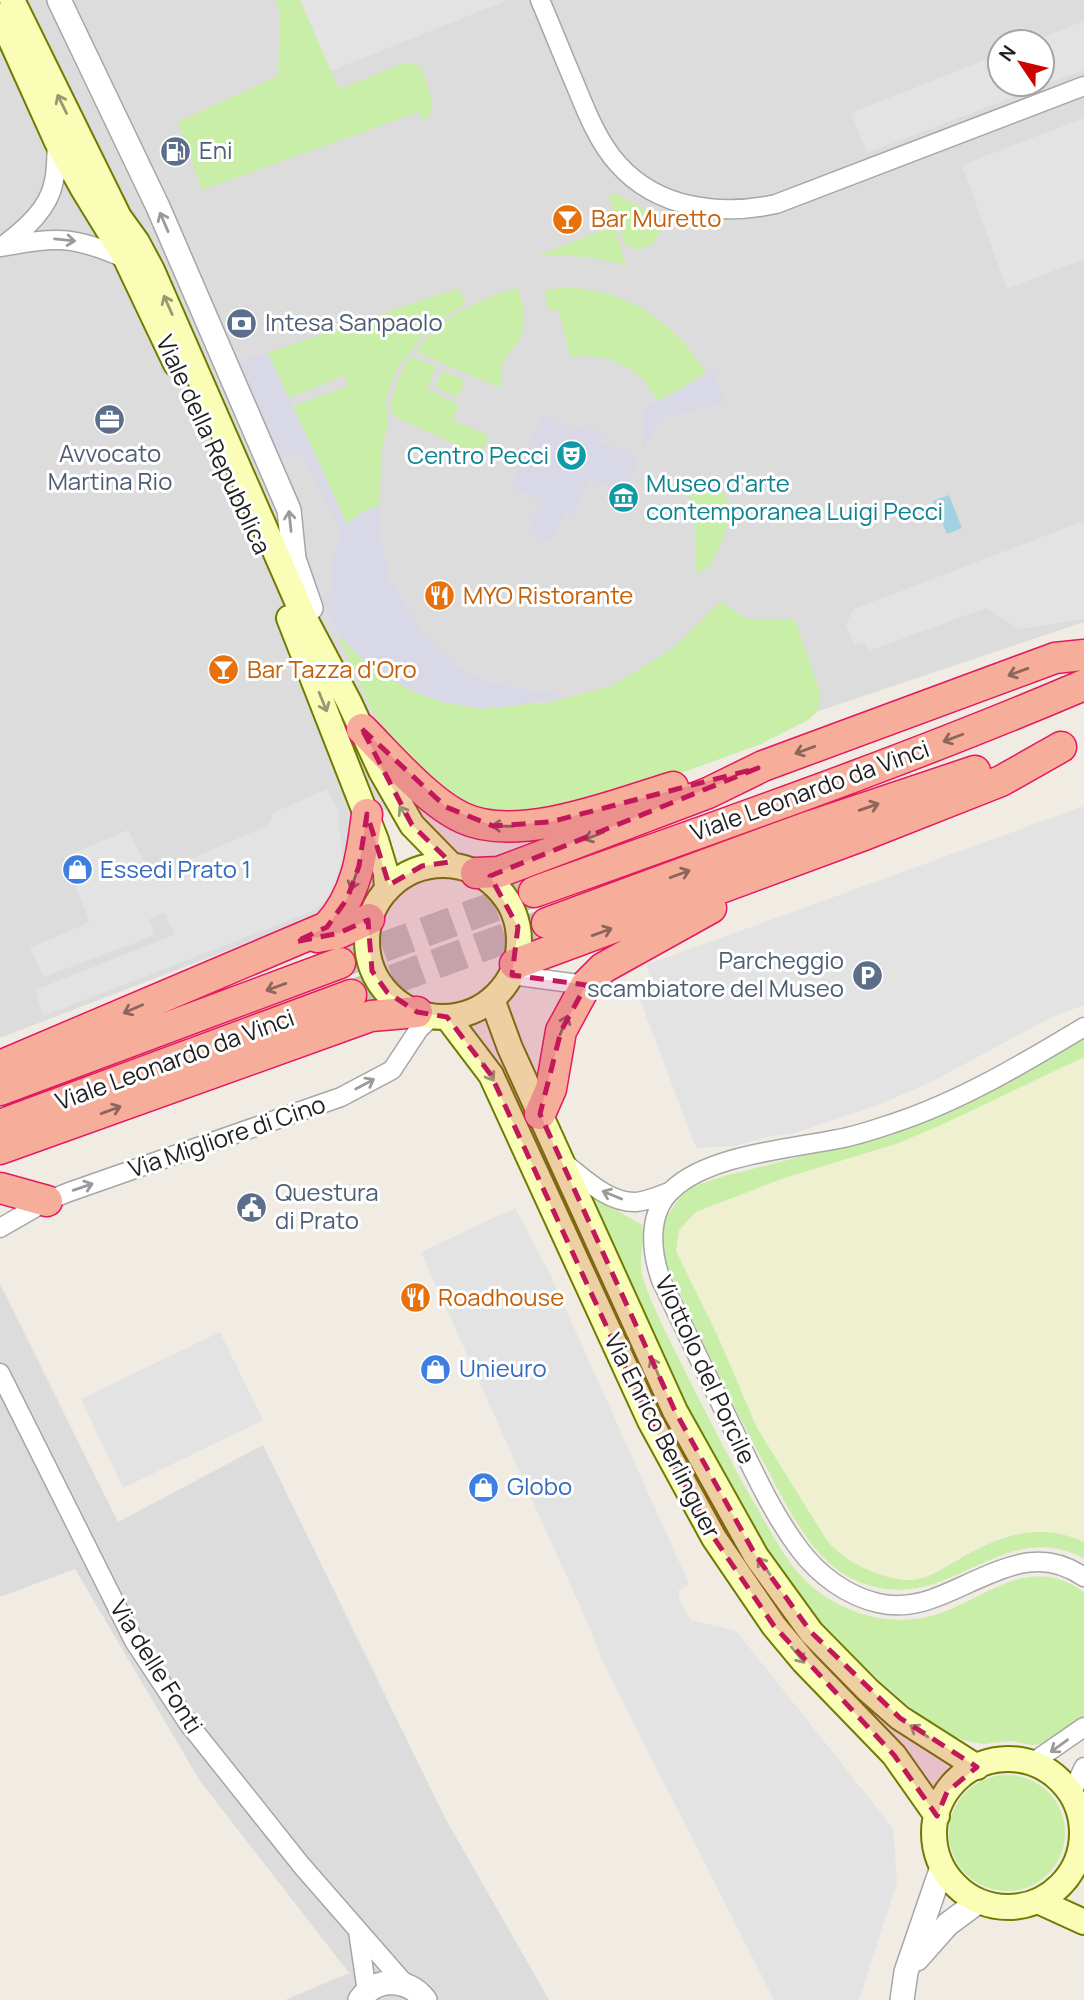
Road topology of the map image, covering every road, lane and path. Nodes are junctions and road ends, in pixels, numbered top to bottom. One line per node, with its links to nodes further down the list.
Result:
1 (12, 0): 11 (main road, Viale della Repubblica, one-way to 1)
2 (59, 0): 11 (street, Viale della Repubblica, one-way to 2)
3 (540, 0): 5 (street)
4 (0, 16): 6 (main road, Viale della Repubblica)
5 (1084, 86)
6 (57, 142): 7 (street); 8 (main road, Viale della Repubblica)
7 (0, 247): 8 (street, one-way to 8)
8 (126, 259): 15 (main road, Viale della Repubblica, one-way to 15)
9 (1084, 655): 14 (highway, one-way to 14)
10 (1084, 685): 19 (highway, Viale Leonardo da Vinci, one-way to 19)
11 (349, 702): 12 (main road, Viale della Repubblica)
12 (362, 729): 14 (highway, one-way to 12); 17 (main road, Viale della Repubblica, one-way to 12)
13 (1072, 741): 16 (highway); 21 (highway, Viale Leonardo da Vinci, one-way to 13)
14 (758, 768): 17 (highway, one-way to 17)
15 (367, 814): 18 (main road, Viale della Repubblica); 22 (highway, one-way to 22)
16 (864, 835): 24 (highway, one-way to 16); 25 (highway)
17 (463, 869): 18 (main road); 24 (main road)
18 (387, 890): 20 (main road)
19 (534, 892)
20 (369, 919): 22 (highway); 28 (main road)
21 (547, 923)
22 (295, 942): 30 (highway, one-way to 30)
23 (340, 963): 31 (highway, Viale Leonardo da Vinci, one-way to 31)
24 (513, 969): 25 (street); 27 (main road)
25 (586, 985): 32 (highway, one-way to 25)
26 (351, 995): 33 (highway, Viale Leonardo da Vinci)
27 (492, 999): 28 (main road); 32 (main road, Via Enrico Berlinguer)
28 (432, 1015): 34 (highway, one-way to 28); 38 (street, Via Migliore di Cino, one-way to 28); 47 (main road, Via Enrico Berlinguer, one-way to 47)
29 (1084, 1027): 37 (street)
30 (5, 1058)
31 (0, 1090)
32 (540, 1114): 35 (main road, Via Enrico Berlinguer)
33 (0, 1125)
34 (0, 1149)
35 (563, 1162): 37 (street, one-way to 35); 44 (main road, Via Enrico Berlinguer, one-way to 35)
36 (0, 1188): 38 (highway)
37 (669, 1192): 41 (street, Viottolo del Porcile)
38 (47, 1201): 39 (street, Via Migliore di Cino)
39 (0, 1228)
40 (0, 1373): 53 (street, Via delle Fonti)
41 (1084, 1577)
42 (1084, 1727): 43 (street, one-way to 43)
43 (1032, 1763): 44 (main road); 46 (main road)
44 (977, 1767): 47 (main road)
45 (1084, 1767): 46 (street)
46 (1071, 1794): 48 (main road)
47 (937, 1816): 49 (main road)
48 (1082, 1854): 51 (main road)
49 (942, 1867): 50 (main road); 54 (street)
50 (979, 1901): 51 (main road); 54 (street)
51 (1038, 1901): 52 (main road)
52 (1084, 1922)
53 (358, 1931): 55 (street, Via delle Fonti); 56 (street)
54 (906, 1972): 58 (street)
55 (405, 1984): 56 (street); 57 (street, Via delle Fonti)
56 (363, 1996)
57 (425, 2000)
58 (902, 2000)

